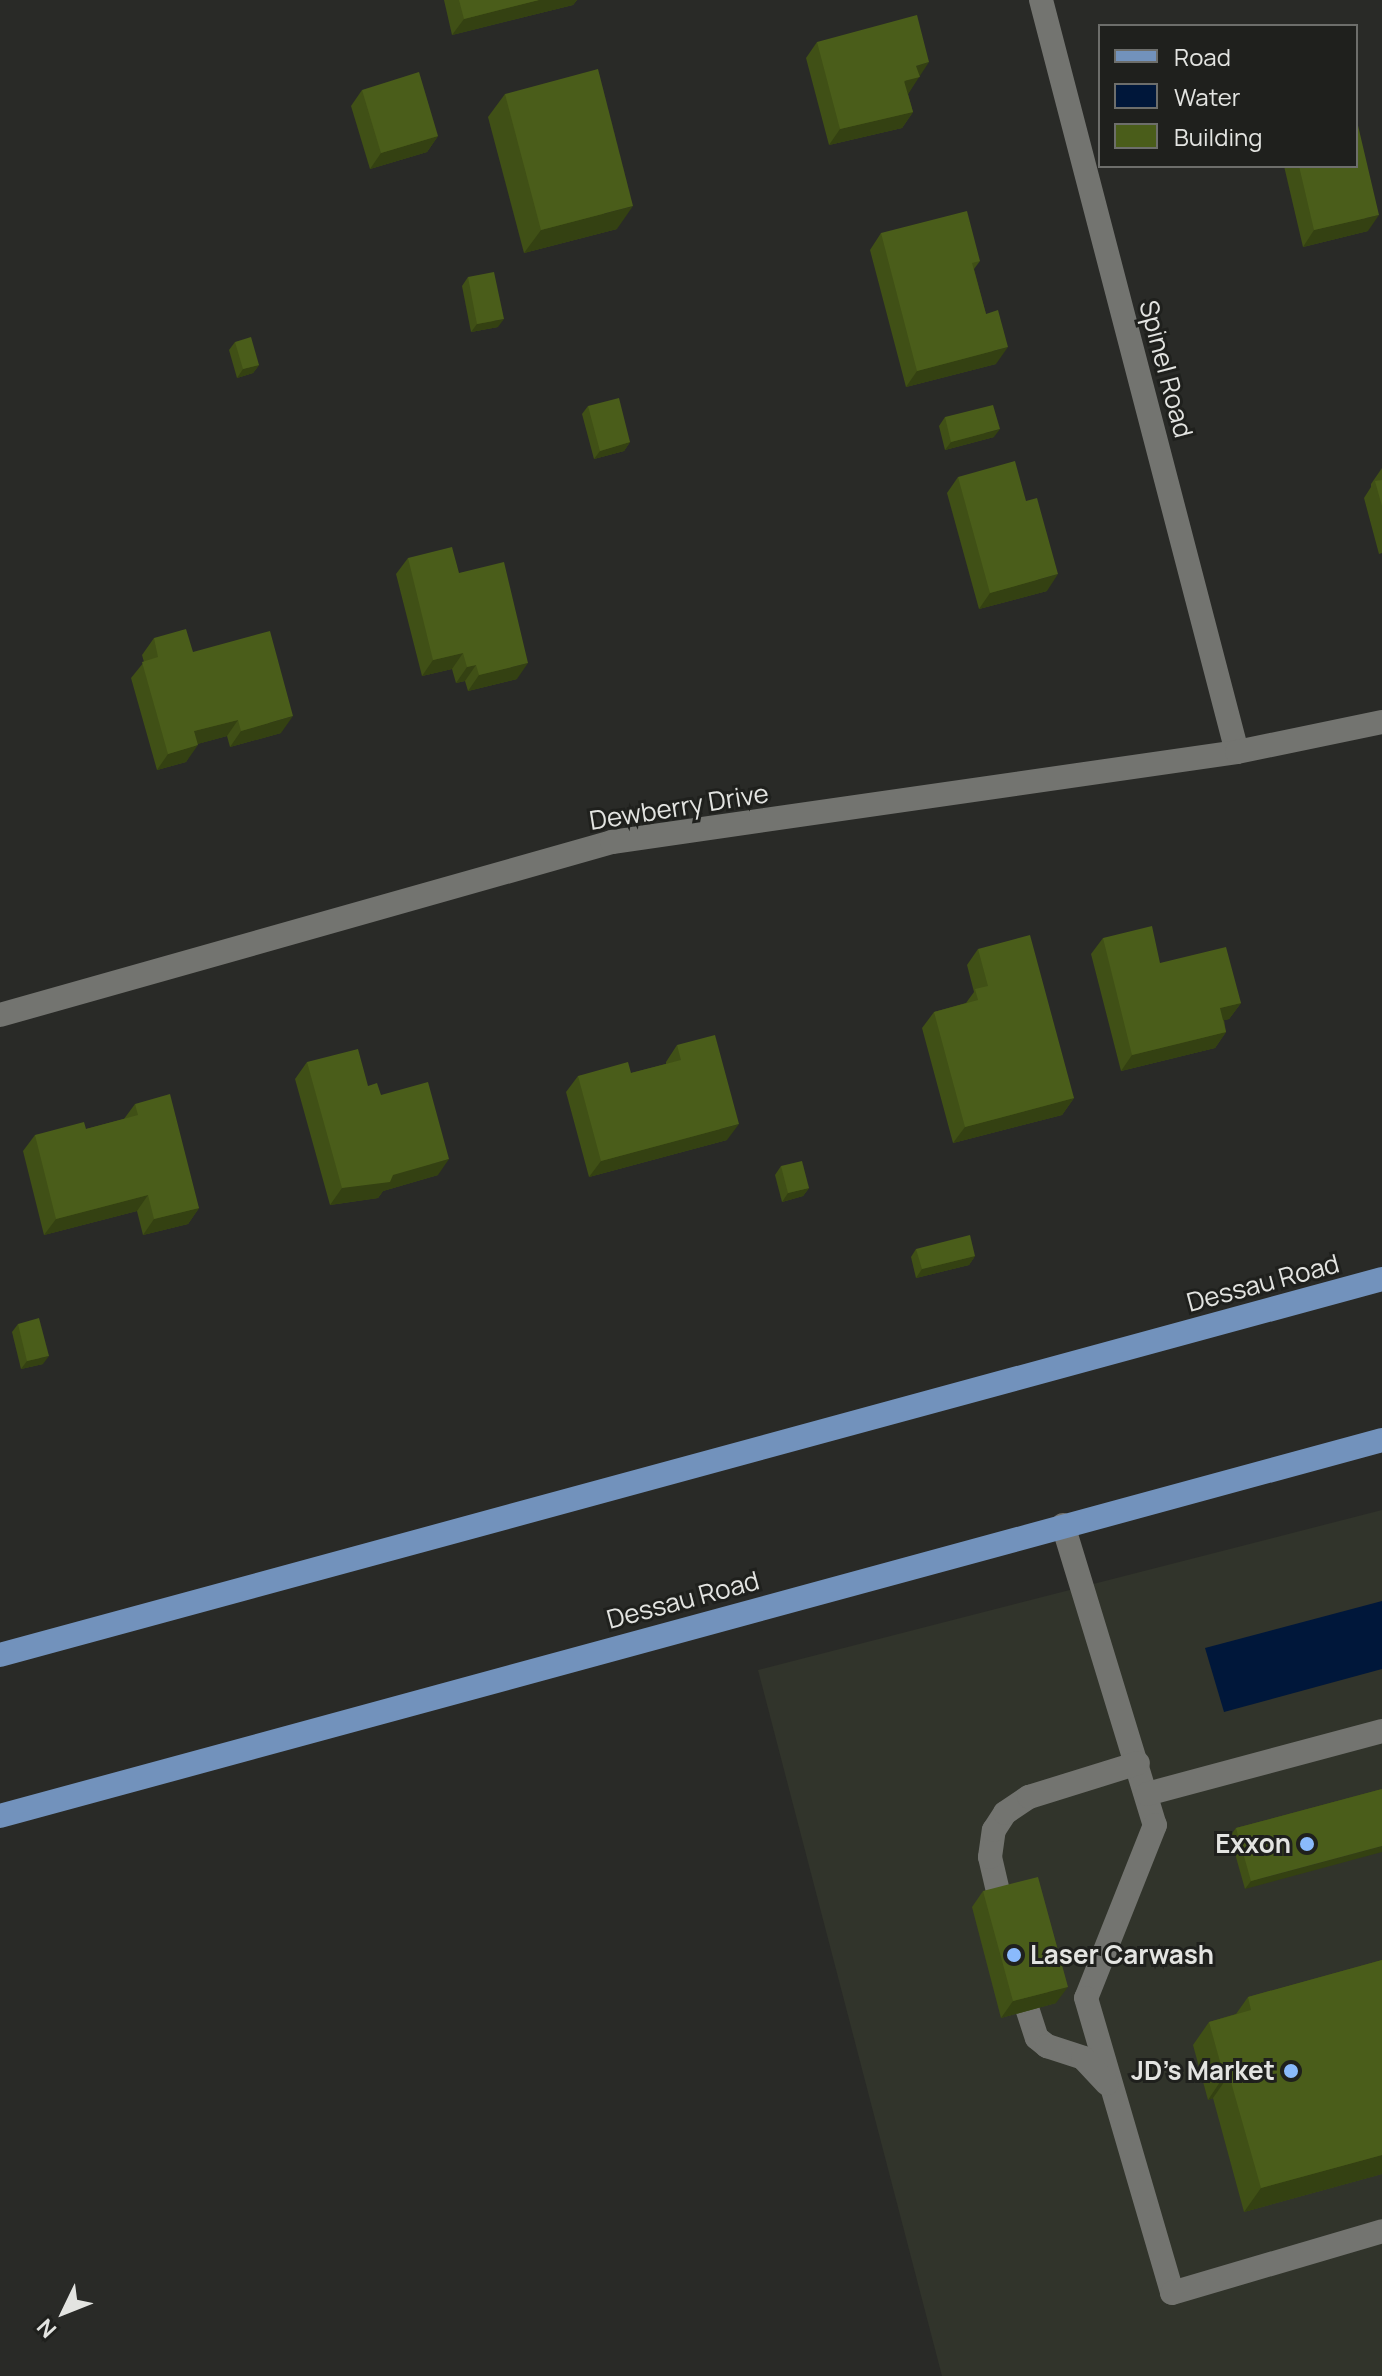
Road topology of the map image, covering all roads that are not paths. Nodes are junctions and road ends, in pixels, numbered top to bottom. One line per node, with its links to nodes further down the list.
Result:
1 (1041, 0): 3 (street, Spinel Road)
2 (1382, 722): 3 (street, Dewberry Drive)
3 (1237, 752): 4 (street, Dewberry Drive)
4 (0, 1015)
5 (1382, 1279): 8 (main road, Dessau Road)
6 (1382, 1440): 7 (main road, Dessau Road)
7 (1063, 1525): 10 (street); 12 (main road, Dessau Road)
8 (0, 1655)
9 (1382, 1731): 11 (street)
10 (1138, 1763): 11 (street); 13 (street)
11 (1147, 1794): 15 (street)
12 (0, 1816)
13 (1000, 1900)
14 (1028, 2011): 15 (street)
15 (1113, 2092): 16 (street)
16 (1382, 2231)

